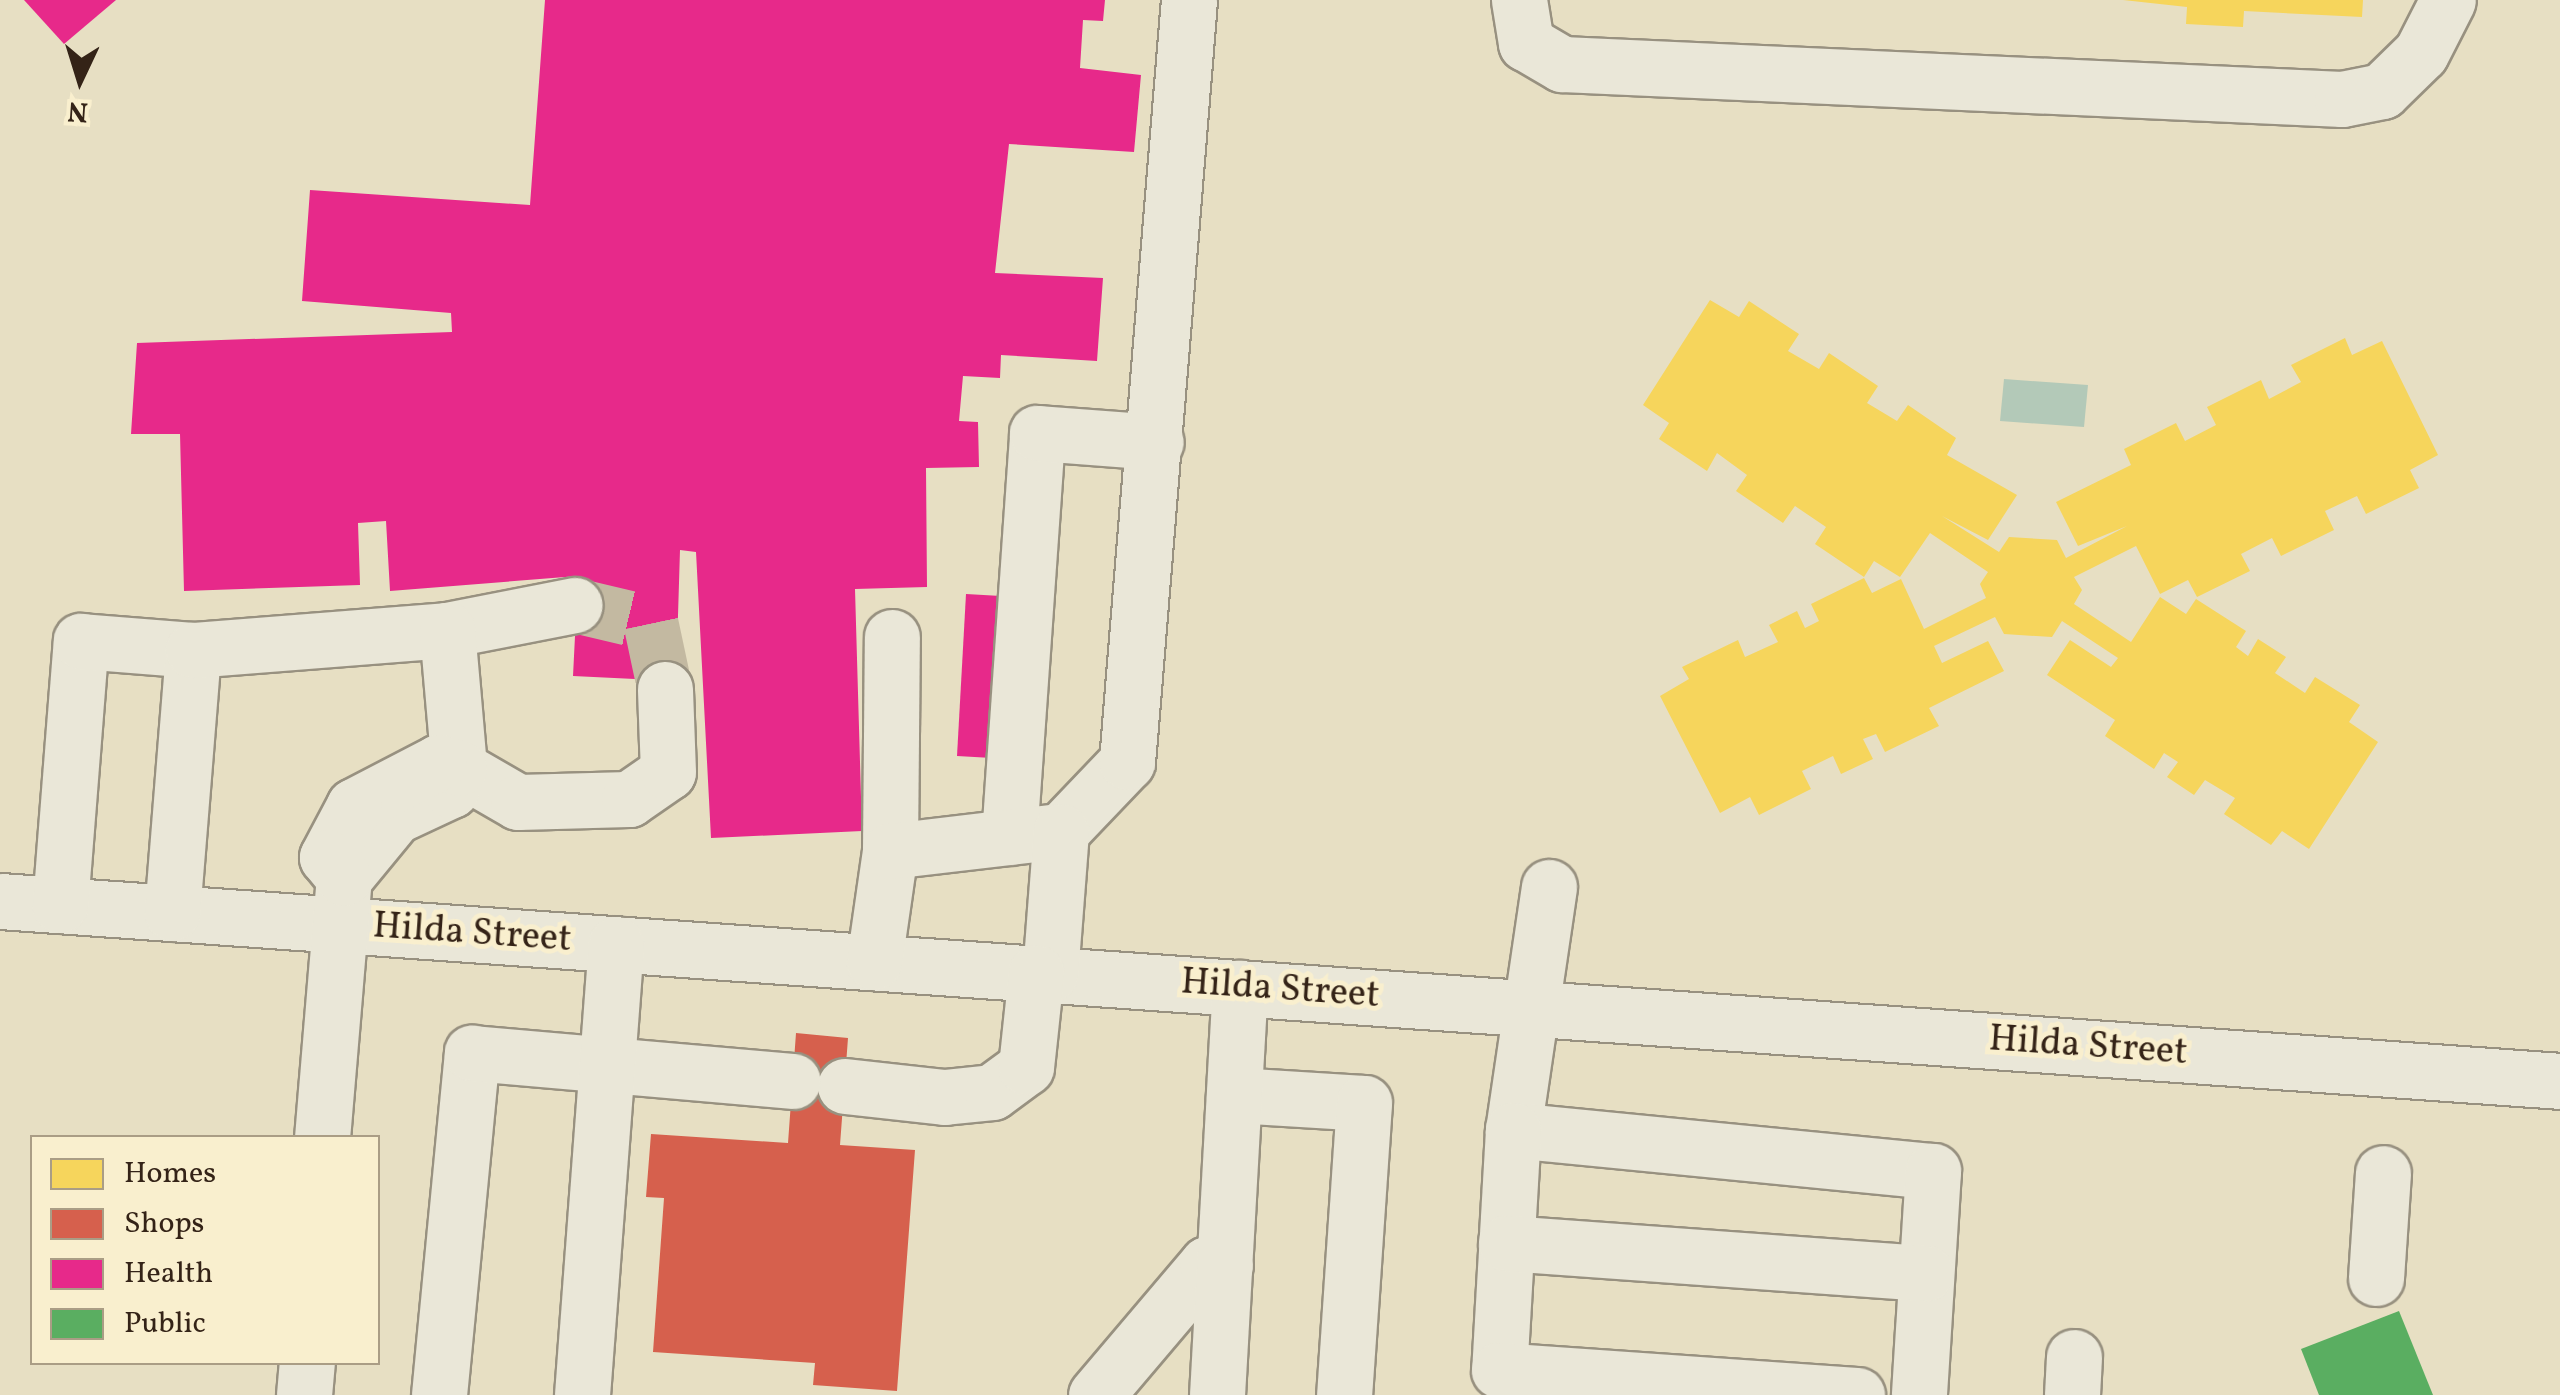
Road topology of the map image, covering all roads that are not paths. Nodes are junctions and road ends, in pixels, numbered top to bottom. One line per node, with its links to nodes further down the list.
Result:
1 (1189, 0): 4 (street)
2 (1519, 0): 3 (street)
3 (2448, 0)
4 (1156, 442): 11 (street); 11 (street)
5 (575, 604): 6 (street)
6 (446, 630): 8 (street); 10 (street)
7 (892, 637): 12 (street)
8 (192, 650): 16 (street); 17 (street)
9 (666, 689): 10 (street)
10 (459, 768): 15 (street)
11 (1035, 834): 12 (street); 20 (street)
12 (890, 851): 19 (street)
13 (1549, 887): 22 (street)
14 (0, 901): 16 (street, Hilda Street)
15 (341, 901): 17 (street, Hilda Street); 18 (street, Hilda Street); 27 (street)
16 (60, 905): 17 (street, Hilda Street)
17 (172, 913)
18 (616, 944): 19 (street, Hilda Street); 23 (street)
19 (874, 962): 20 (street, Hilda Street)
20 (1043, 974): 21 (street, Hilda Street); 23 (street)
21 (1240, 988): 22 (street, Hilda Street); 25 (street)
22 (1527, 1008): 24 (street, Hilda Street); 26 (street)
23 (607, 1063): 35 (street); 36 (street)
24 (2560, 1081)
25 (1234, 1095): 30 (street); 39 (street)
26 (1513, 1130): 29 (street); 31 (street)
27 (322, 1135)
28 (2383, 1172): 32 (street)
29 (1506, 1243): 31 (street); 40 (street)
30 (1224, 1266): 37 (street); 38 (street)
31 (1926, 1274): 41 (street)
32 (2376, 1278)
33 (307, 1365): 34 (street)
34 (304, 1395)
35 (439, 1395)
36 (582, 1395)
37 (1096, 1395)
38 (1217, 1395)
39 (1344, 1395)
40 (1857, 1395)
41 (1919, 1395)

